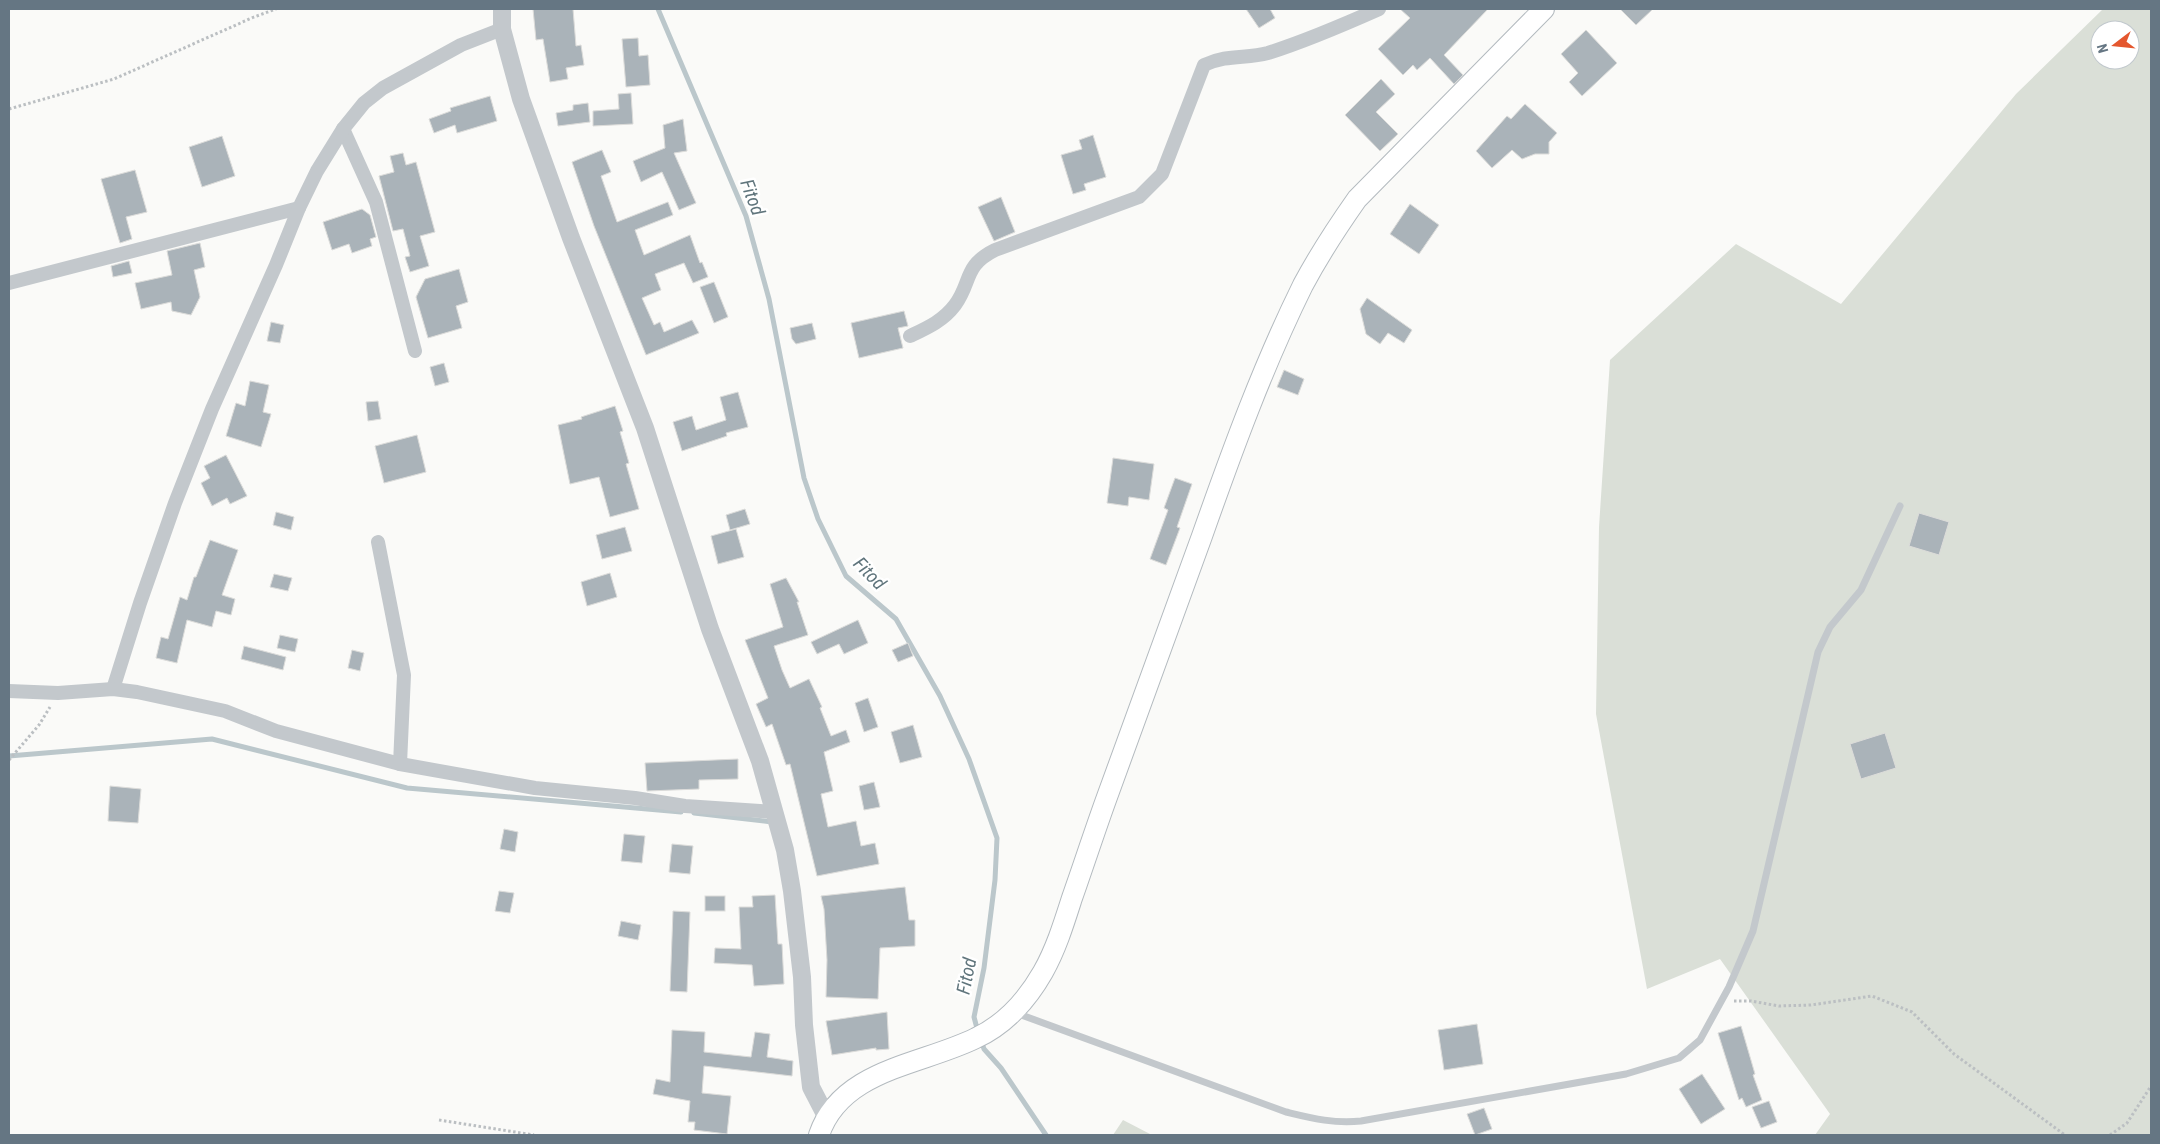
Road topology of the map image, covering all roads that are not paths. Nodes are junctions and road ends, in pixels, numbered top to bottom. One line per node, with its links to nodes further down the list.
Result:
1 (502, 9): 4 (street)
2 (1380, 9): 8 (street)
3 (1544, 9): 16 (main road)
4 (502, 29): 5 (street); 15 (street)
5 (343, 129): 6 (street); 9 (street)
6 (299, 208): 7 (street); 12 (street)
7 (9, 283)
8 (910, 336)
9 (415, 350)
10 (1900, 506): 16 (lane)
11 (378, 542): 14 (street)
12 (113, 689): 13 (street); 14 (street)
13 (9, 691)
14 (400, 764): 15 (street)
15 (775, 812): 17 (street)
16 (1014, 1012): 17 (main road)
17 (826, 1116): 18 (main road)
18 (819, 1135)

